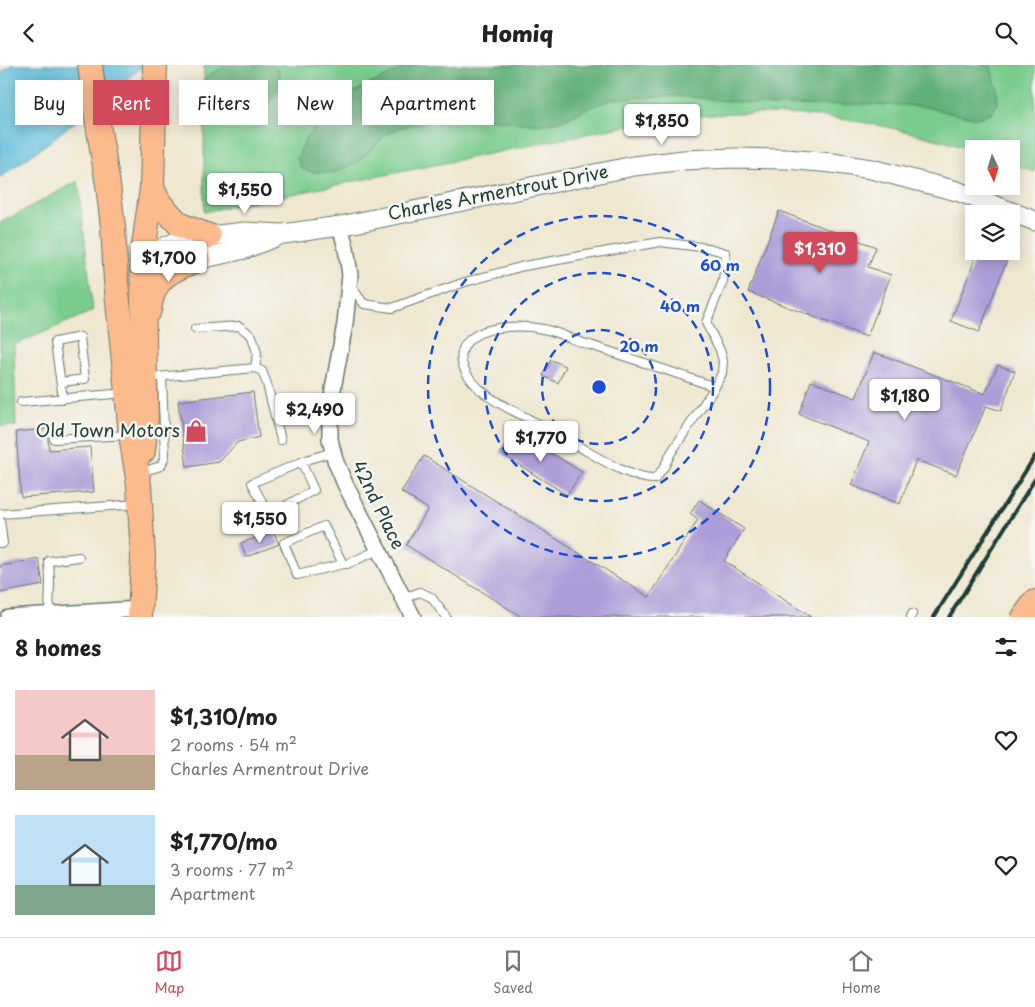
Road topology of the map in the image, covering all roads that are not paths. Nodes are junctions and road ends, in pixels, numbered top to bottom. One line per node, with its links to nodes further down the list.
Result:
1 (90, 65): 6 (main road)
2 (155, 65): 3 (main road)
3 (152, 189): 8 (main road); 9 (main road)
4 (1035, 221): 5 (street, Charles Armentrout Drive)
5 (340, 225): 7 (street, Charles Armentrout Drive); 11 (street, 42nd Place)
6 (113, 227): 9 (main road); 12 (main road)
7 (283, 234): 8 (street, Charles Armentrout Drive); 10 (street, Charles Armentrout Drive)
8 (209, 236): 9 (street, Charles Armentrout Drive)
9 (142, 260): 10 (street, Charles Armentrout Drive); 12 (main road); 14 (main road)
10 (198, 260): 14 (main road)
11 (349, 284): 18 (lane); 25 (street, 42nd Place)
12 (120, 322): 19 (main road)
13 (195, 329): 15 (lane)
14 (145, 339): 16 (main road)
15 (255, 368): 16 (lane); 24 (lane)
16 (154, 377): 27 (main road)
17 (61, 382): 17 (lane); 20 (lane)
18 (715, 387): 18 (lane)
19 (127, 393): 20 (lane); 22 (main road)
20 (63, 399): 21 (lane)
21 (21, 402)
22 (131, 435): 23 (lane); 27 (main road)
23 (54, 439)
24 (281, 440)
25 (334, 452): 26 (lane); 31 (street, 42nd Place)
26 (301, 462): 26 (lane)
27 (140, 487): 28 (lane); 36 (main road)
28 (0, 514)
29 (0, 521): 30 (lane)
30 (0, 543)
31 (378, 550): 33 (lane); 34 (street, 42nd Place)
32 (79, 557): 37 (lane)
33 (343, 565): 33 (lane)
34 (403, 598): 40 (street, 42nd Place); 41 (lane)
35 (1035, 602): 42 (main road)
36 (140, 613): 38 (street)
37 (49, 614): 38 (street); 39 (street)
38 (67, 615)
39 (8, 617)
40 (413, 617)
41 (446, 617)
42 (1024, 617)

